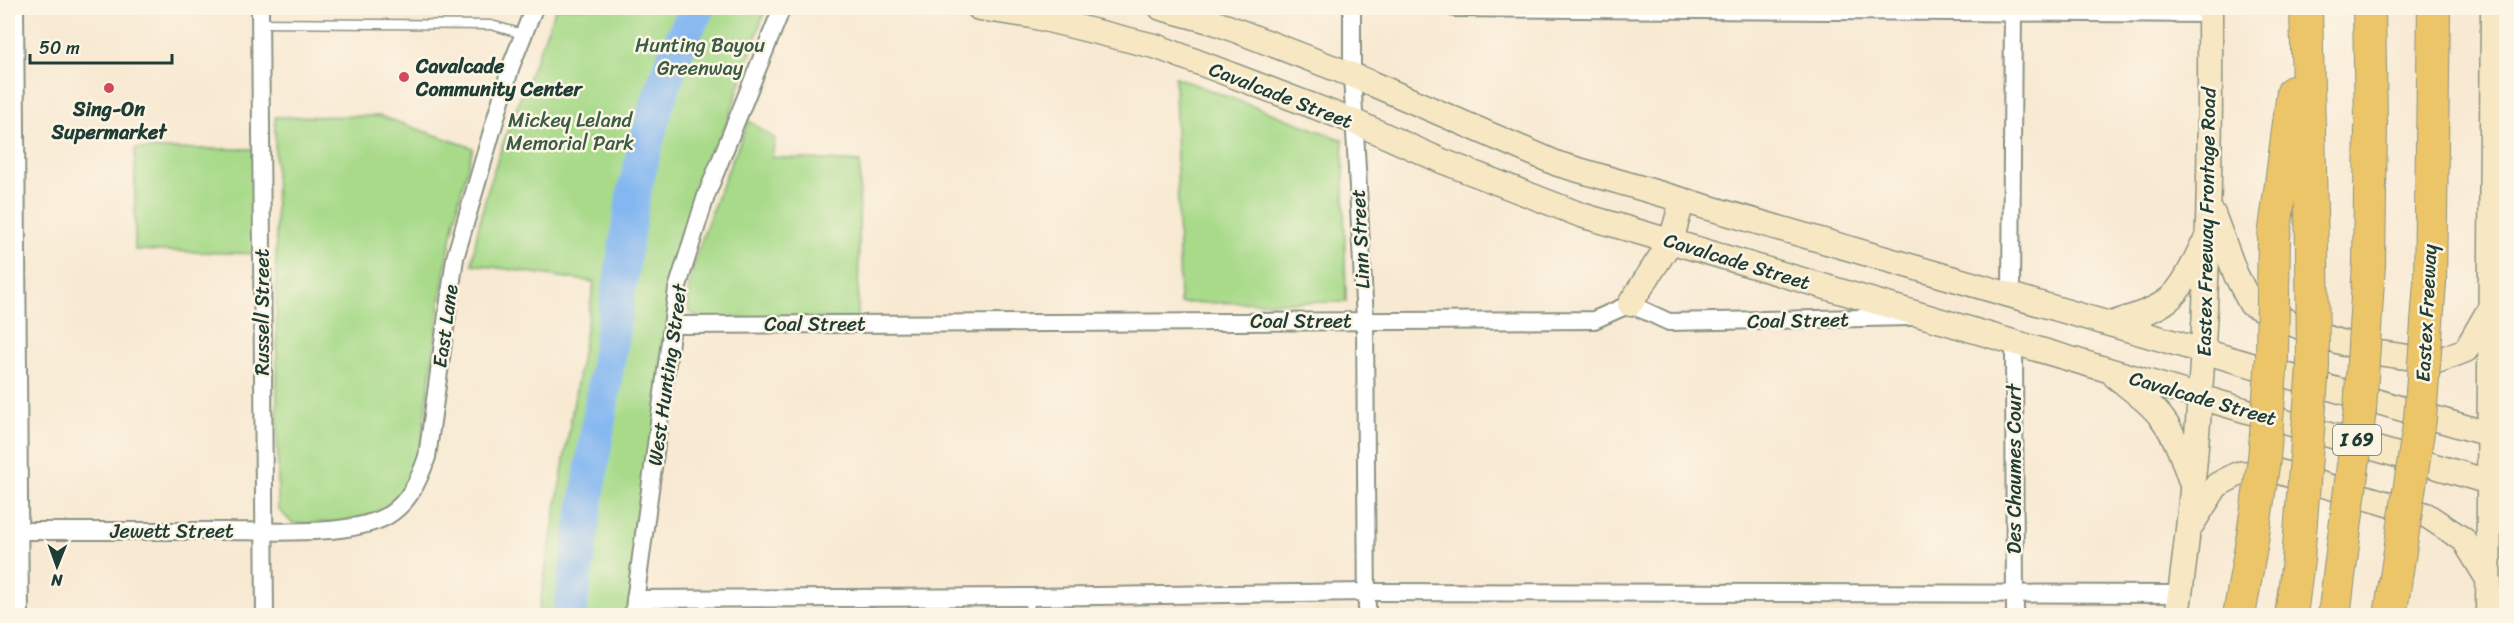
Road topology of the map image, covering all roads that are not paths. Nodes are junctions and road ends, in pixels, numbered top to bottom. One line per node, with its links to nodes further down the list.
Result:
1 (15, 8): 40 (street)
2 (534, 8): 17 (street, East Lane)
3 (782, 8): 31 (street, West Hunting Street)
4 (979, 8): 18 (main road, Cavalcade Street)
5 (1163, 8): 18 (main road); 19 (main road, Cavalcade Street)
6 (1352, 8): 19 (street, Linn Street)
7 (1454, 8): 11 (street)
8 (2305, 8): 54 (highway, bridge); 55 (highway, I 69, bridge)
9 (2369, 8): 56 (highway, I 69, bridge)
10 (2434, 8): 46 (highway, Eastex Freeway, bridge)
11 (1746, 9): 13 (street)
12 (2011, 9): 13 (street); 14 (street); 25 (street)
13 (1913, 10)
14 (2210, 10): 22 (main road, Eastex Freeway Frontage Road)
15 (2497, 13): 27 (main road)
16 (260, 15): 17 (lane); 41 (street, Russell Street)
17 (523, 34): 41 (street, East Lane)
18 (1154, 47): 20 (main road, Cavalcade Street)
19 (1352, 75): 20 (street, Linn Street); 21 (main road, Cavalcade Street)
20 (1355, 122): 24 (main road, Cavalcade Street); 29 (street, Linn Street)
21 (1682, 202): 24 (main road); 25 (main road, Cavalcade Street)
22 (2209, 204): 23 (main road, Eastex Freeway Frontage Road); 27 (main road)
23 (2207, 235): 30 (main road); 33 (main road, Eastex Freeway Frontage Road)
24 (1671, 241): 26 (main road); 28 (main road, Cavalcade Street)
25 (2011, 294): 30 (main road, Cavalcade Street)
26 (1630, 304): 28 (street, Coal Street); 29 (street, Coal Street)
27 (2490, 308): 36 (main road)
28 (1923, 316): 32 (main road, Cavalcade Street)
29 (1365, 320): 31 (street, Coal Street); 43 (street, Linn Street)
30 (2111, 324): 33 (main road, Cavalcade Street)
31 (673, 325): 48 (street, West Hunting Street)
32 (2014, 343): 34 (main road, Cavalcade Street); 44 (street, Des Chaumes Court)
33 (2203, 351): 35 (main road, Eastex Freeway Frontage Road); 36 (main road, Cavalcade Street)
34 (2109, 371): 35 (main road, Cavalcade Street); 38 (main road)
35 (2201, 398): 37 (main road, Cavalcade Street); 38 (main road, Eastex Freeway Frontage Road)
36 (2498, 437): 37 (main road)
37 (2498, 484): 42 (main road)
38 (2194, 489): 39 (main road, Eastex Freeway Frontage Road)
39 (2189, 530): 42 (main road); 47 (main road, Eastex Freeway Frontage Road)
40 (13, 531): 41 (street, Jewett Street); 49 (street)
41 (264, 531): 50 (street, Russell Street)
42 (2489, 581): 58 (main road)
43 (1367, 592): 44 (street); 45 (street); 52 (street, Linn Street)
44 (2015, 594): 47 (street); 53 (street, Des Chaumes Court)
45 (1030, 597): 48 (street); 51 (lane)
46 (2404, 597): 57 (highway, Eastex Freeway)
47 (2178, 605)
48 (634, 607)
49 (20, 615)
50 (266, 615)
51 (1029, 615)
52 (1367, 615)
53 (2015, 615)
54 (2239, 615)
55 (2291, 615)
56 (2334, 615)
57 (2390, 615)
58 (2488, 615)

